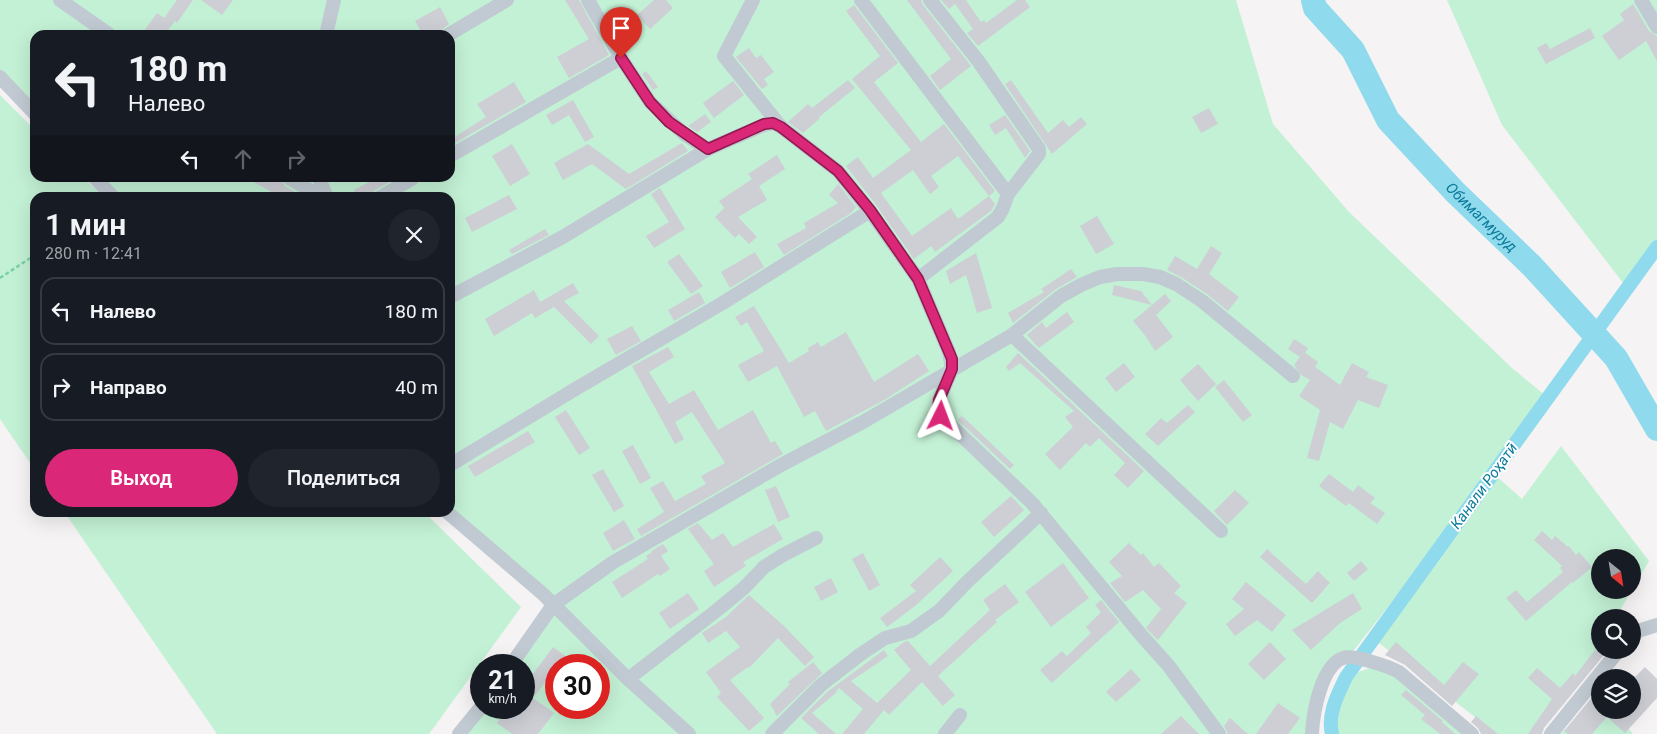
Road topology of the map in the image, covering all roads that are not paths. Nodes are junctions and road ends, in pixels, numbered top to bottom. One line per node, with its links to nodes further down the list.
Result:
1 (60, 0): 10 (street)
2 (334, 0): 11 (street)
3 (507, 0): 12 (street)
4 (588, 0): 13 (street)
5 (753, 0): 16 (street)
6 (861, 0): 25 (street)
7 (930, 0): 25 (street)
8 (1641, 0): 9 (street)
9 (1657, 27)
10 (103, 30)
11 (327, 30)
12 (455, 31)
13 (621, 58): 17 (street); 18 (street)
14 (0, 77): 15 (street)
15 (30, 109)
16 (781, 127): 17 (street); 26 (street)
17 (708, 149): 28 (street)
18 (455, 153)
19 (99, 182): 22 (street)
20 (296, 182): 23 (street)
21 (406, 182): 24 (street)
22 (108, 192)
23 (313, 192)
24 (389, 192)
25 (1008, 194): 27 (street)
26 (870, 210): 27 (street); 32 (street)
27 (918, 279): 30 (street)
28 (455, 294)
29 (1012, 335): 30 (street); 31 (street); 35 (street)
30 (952, 369): 33 (street); 37 (street)
31 (1293, 376)
32 (455, 462)
33 (1041, 513): 47 (street); 49 (street)
34 (453, 517): 37 (street)
35 (1221, 531)
36 (816, 538): 42 (street)
37 (553, 605): 40 (street); 42 (street)
38 (1657, 625): 39 (street)
39 (1641, 630)
40 (519, 654)
41 (1612, 659): 52 (street)
42 (628, 679): 46 (street)
43 (960, 715): 48 (street)
44 (471, 719): 45 (street)
45 (459, 734)
46 (689, 734)
47 (772, 734)
48 (945, 734)
49 (1219, 734)
50 (1312, 734): 51 (street)
51 (1472, 734)
52 (1551, 734)

